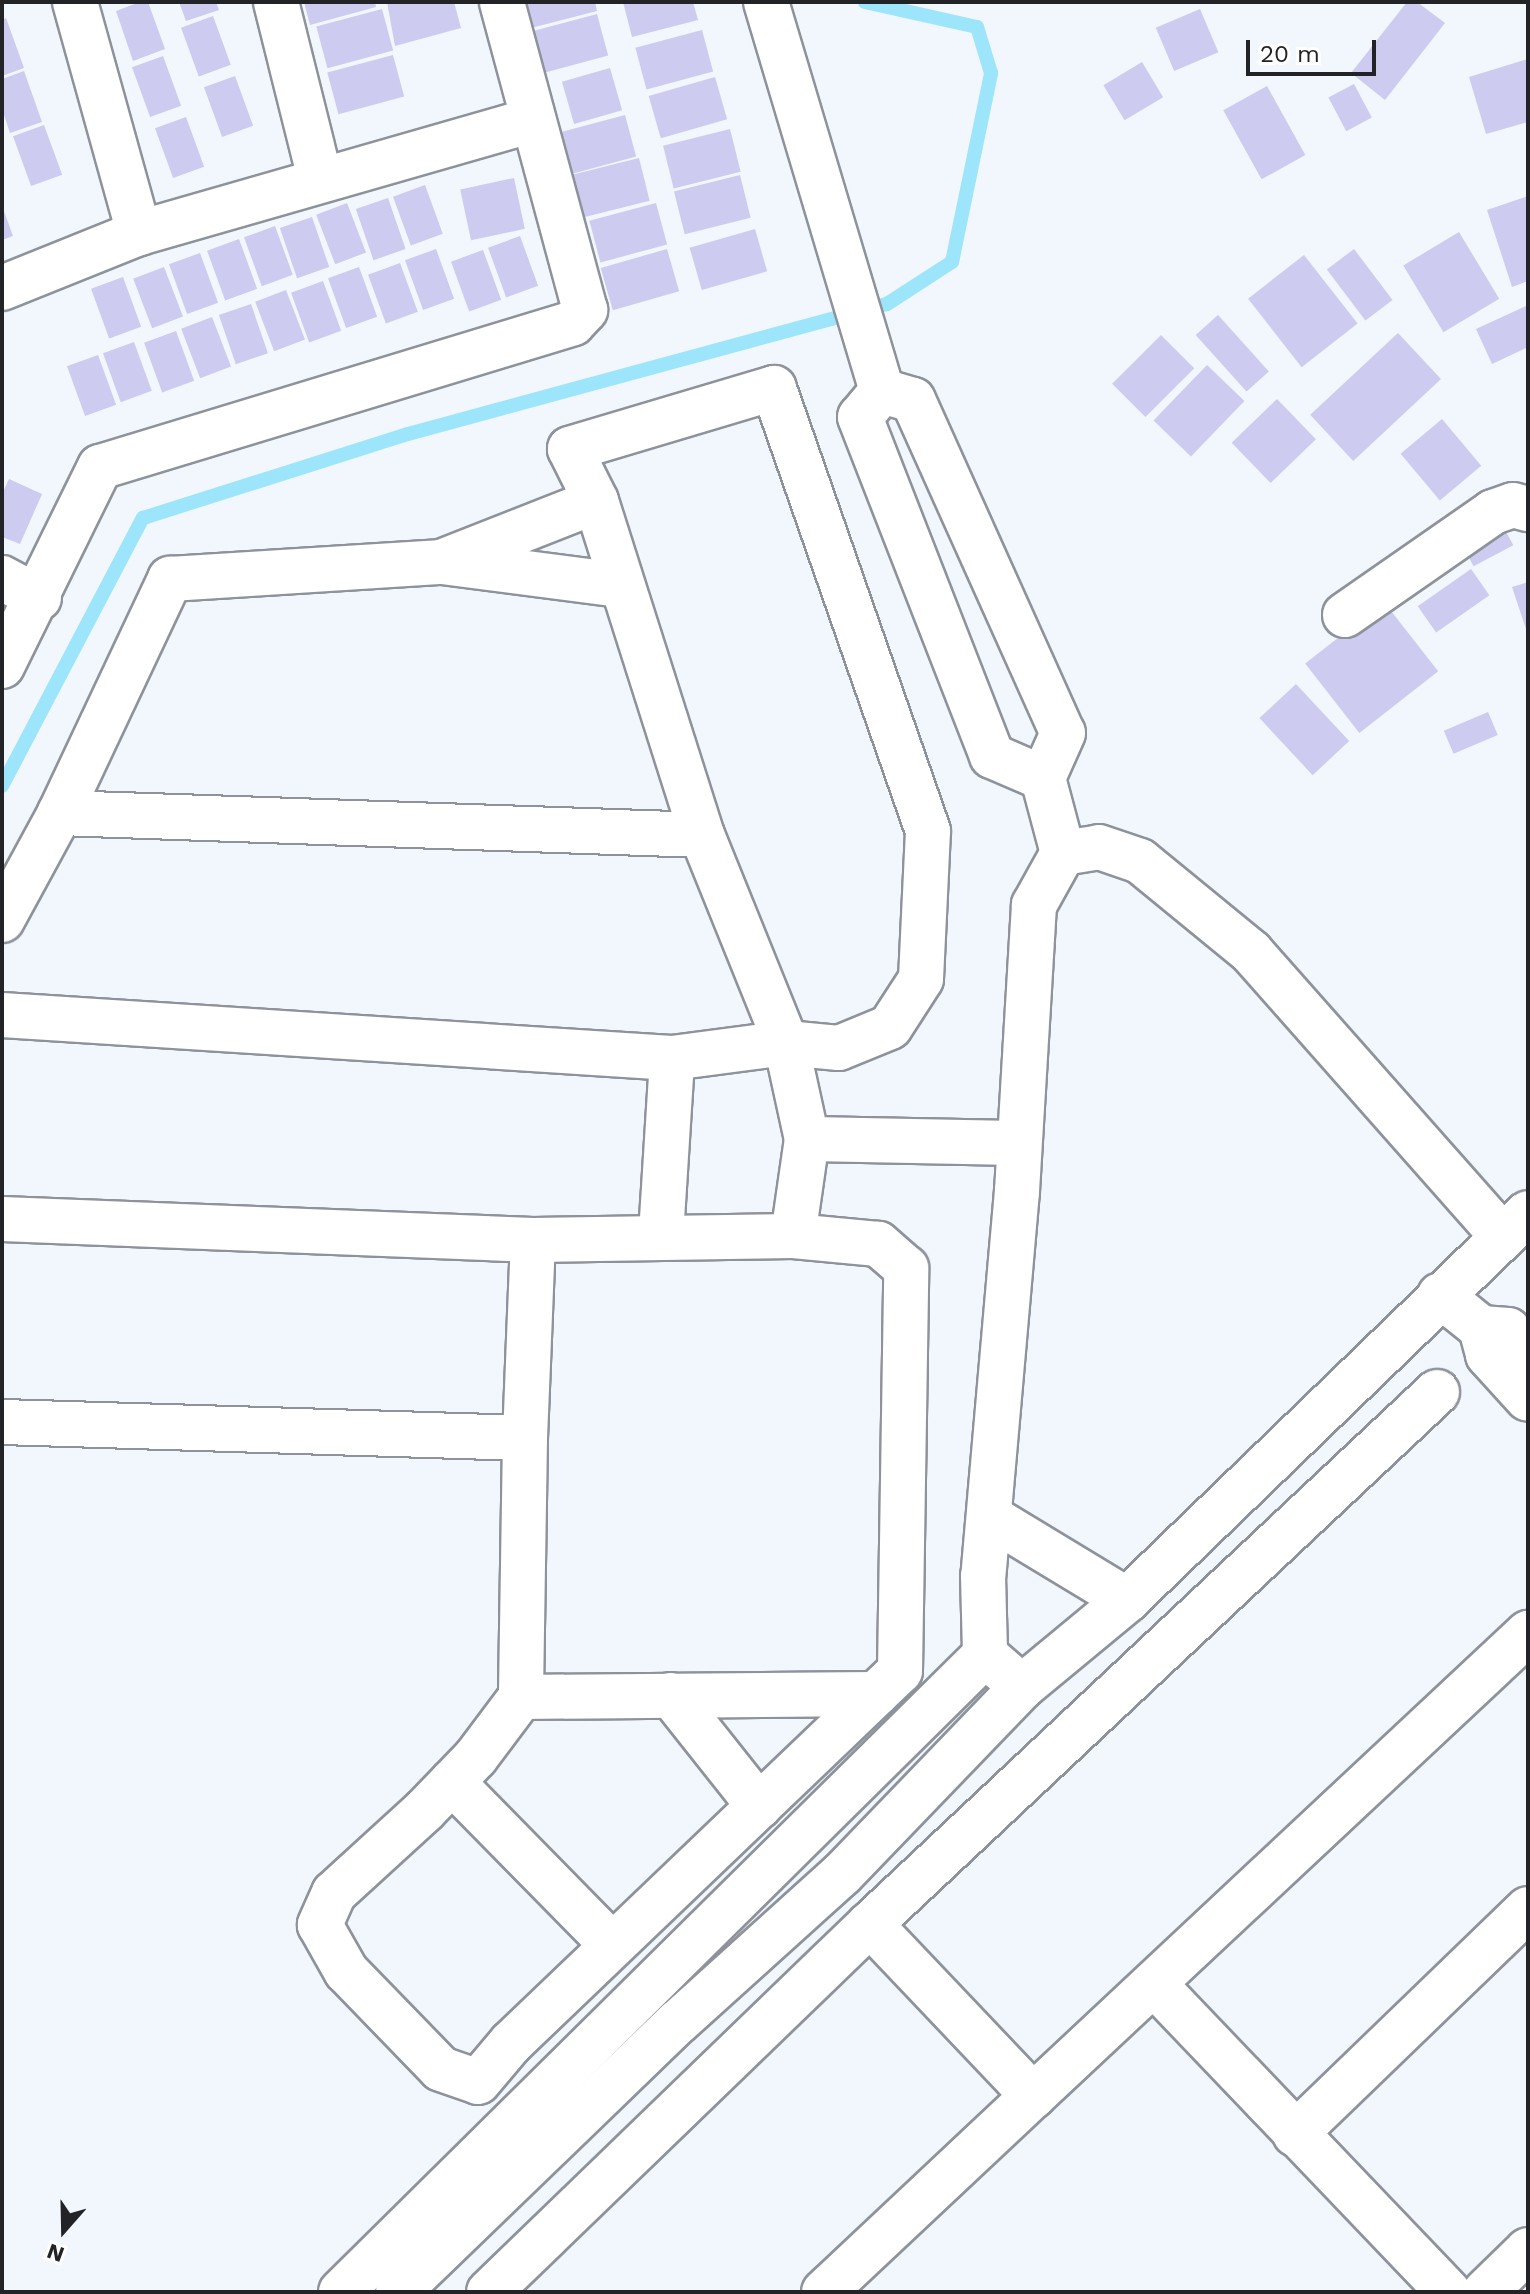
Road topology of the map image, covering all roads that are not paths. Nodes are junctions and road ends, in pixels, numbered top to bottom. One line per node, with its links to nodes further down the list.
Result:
1 (75, 2): 7 (street)
2 (276, 2): 6 (street)
3 (502, 2): 5 (street)
4 (766, 2): 9 (street)
5 (533, 120): 6 (street); 14 (street)
6 (320, 179): 7 (street)
7 (139, 233): 8 (street)
8 (2, 288)
9 (877, 373): 17 (street); 17 (street)
10 (596, 501): 12 (street); 13 (street); 23 (street)
11 (1528, 509): 15 (street)
12 (442, 562): 13 (street); 18 (street)
13 (620, 585): 19 (street)
14 (21, 588): 16 (street)
15 (1345, 615)
16 (2, 666)
17 (1043, 778): 20 (street)
18 (60, 813): 19 (street); 21 (street)
19 (702, 835): 23 (street)
20 (1063, 853): 26 (street); 28 (street)
21 (2, 920)
22 (2, 1015): 24 (street)
23 (786, 1043): 24 (street); 25 (street)
24 (672, 1058): 29 (street)
25 (807, 1139): 26 (street); 30 (street)
26 (1019, 1143): 39 (street)
27 (2, 1219): 31 (street)
28 (1516, 1225): 32 (street)
29 (661, 1235): 30 (street); 31 (street)
30 (793, 1236): 44 (street)
31 (533, 1240): 38 (street)
32 (1440, 1295): 33 (street); 40 (street)
33 (1481, 1328): 34 (street); 36 (street)
34 (1528, 1349)
35 (1437, 1392): 50 (street)
36 (1528, 1399)
37 (2, 1422): 38 (street)
38 (525, 1438): 46 (street)
39 (990, 1517): 40 (street); 42 (street)
40 (1127, 1600): 43 (street)
41 (1528, 1633): 52 (street)
42 (985, 1655): 43 (street); 56 (street)
43 (1022, 1687): 57 (street)
44 (876, 1694): 45 (street); 48 (street)
45 (671, 1695): 46 (street); 48 (street)
46 (521, 1697): 47 (street)
47 (452, 1782): 51 (street); 51 (street)
48 (759, 1806): 51 (street)
49 (1528, 1909): 54 (street)
50 (870, 1924): 53 (street); 58 (street)
51 (612, 1945)
52 (1154, 1984): 53 (street); 54 (street)
53 (1033, 2096): 59 (street)
54 (1295, 2134): 60 (street)
55 (1528, 2250): 61 (street)
56 (341, 2292)
57 (398, 2292)
58 (489, 2292)
59 (824, 2292)
60 (1448, 2292)
61 (1485, 2292)

